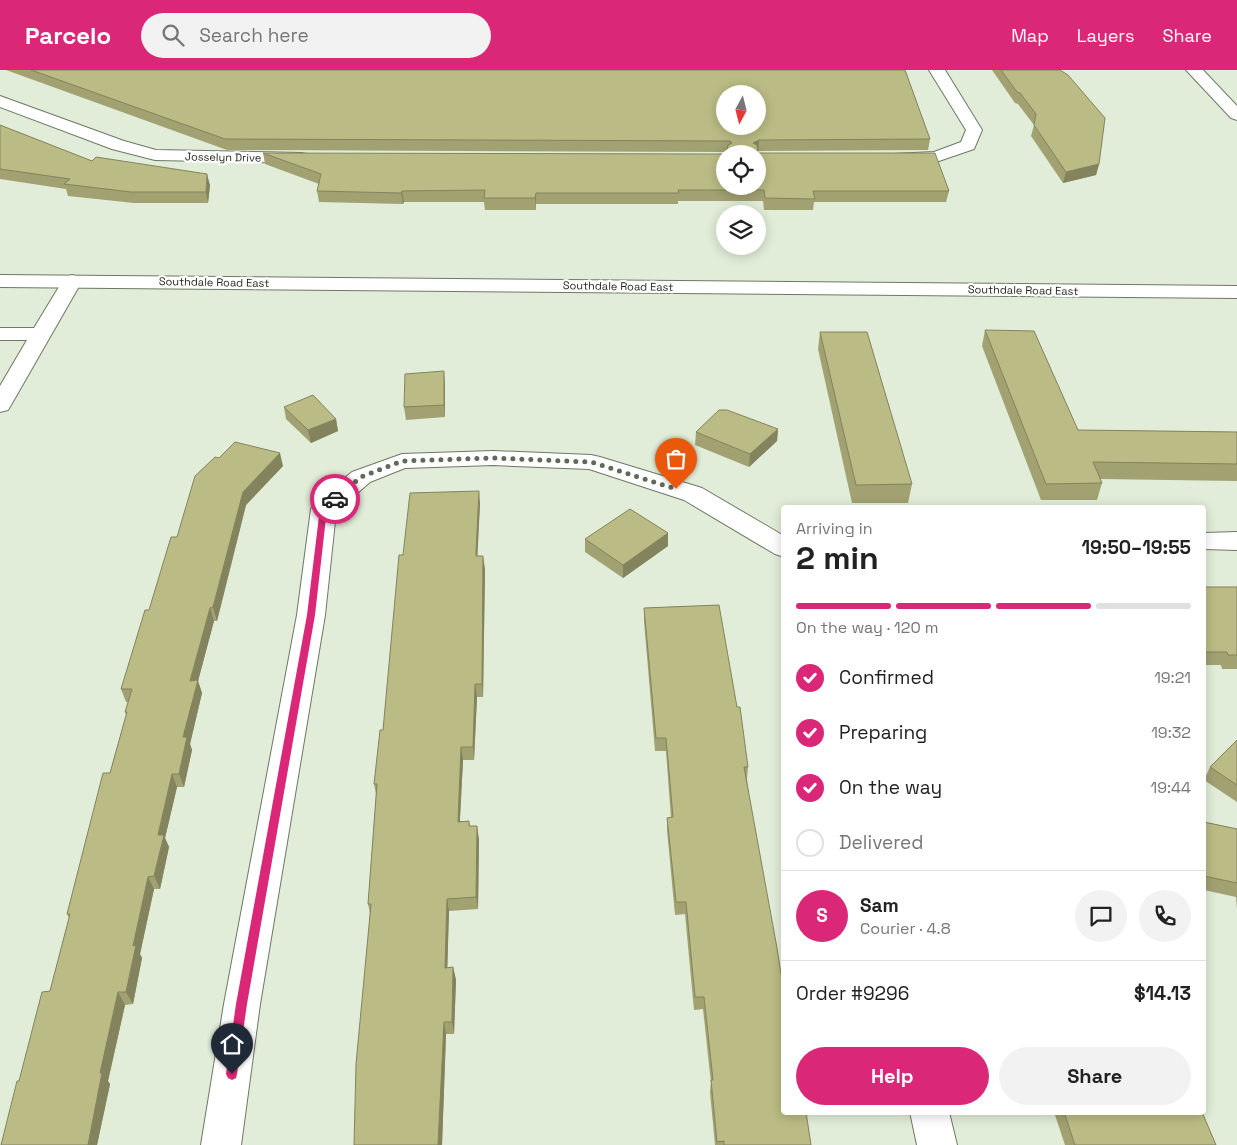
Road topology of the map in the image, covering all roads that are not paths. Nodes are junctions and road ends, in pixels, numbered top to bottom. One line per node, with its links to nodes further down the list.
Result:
1 (936, 70): 6 (street)
2 (1194, 70): 4 (street)
3 (0, 101): 5 (street, Josselyn Drive)
4 (1237, 114)
5 (322, 158)
6 (883, 158)
7 (0, 280): 8 (street, Southdale Road East)
8 (72, 281): 9 (street, Southdale Road East); 11 (street)
9 (1237, 292)
10 (0, 334): 11 (street)
11 (41, 334): 13 (street)
12 (0, 367): 13 (street)
13 (22, 367): 14 (street)
14 (0, 404)
15 (1206, 541): 16 (street)
16 (1237, 541)
17 (781, 546): 19 (street)
18 (930, 1115): 20 (street)
19 (221, 1145)
20 (937, 1145)

